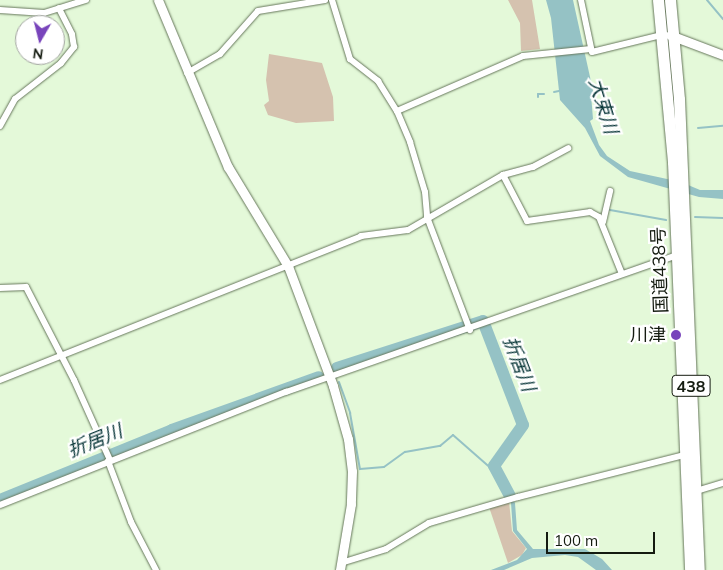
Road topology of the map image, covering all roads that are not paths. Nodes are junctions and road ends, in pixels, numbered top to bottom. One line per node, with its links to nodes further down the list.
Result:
1 (86, 0): 8 (street)
2 (158, 0): 14 (street)
3 (325, 0): 14 (street)
4 (332, 0): 15 (street)
5 (581, 0): 12 (street)
6 (658, 0): 10 (highway, 国道438号 / 438)
7 (670, 0): 11 (highway, 国道438号 / 438)
8 (59, 8): 9 (street); 16 (street)
9 (0, 10)
10 (662, 34): 11 (street); 12 (street); 18 (highway, 国道438号 / 438)
11 (674, 36): 13 (street); 18 (highway, 国道438号 / 438)
12 (590, 49): 15 (street)
13 (723, 55)
14 (187, 73): 24 (street)
15 (397, 111): 21 (street)
16 (0, 126)
17 (568, 148): 19 (street)
18 (678, 162): 23 (highway, 国道438号 / 438)
19 (503, 175): 21 (street); 22 (street)
20 (610, 191): 22 (street)
21 (428, 217): 24 (street); 27 (street)
22 (603, 222): 25 (street)
23 (681, 254): 25 (street); 31 (highway, 国道438号 / 438)
24 (288, 266): 28 (street); 29 (street)
25 (622, 274): 27 (street)
26 (0, 288): 28 (street)
27 (468, 327): 29 (street)
28 (61, 354): 30 (street); 32 (street)
29 (330, 377): 32 (street); 36 (street)
30 (0, 380)
31 (690, 454): 34 (highway, 国道438号 / 438); 36 (street)
32 (108, 459): 35 (street); 37 (street)
33 (723, 483): 34 (street)
34 (691, 493): 38 (highway, 国道438号 / 438); 39 (highway, 国道438号 / 438)
35 (0, 505)
36 (341, 567)
37 (156, 570)
38 (690, 570)
39 (699, 570)

